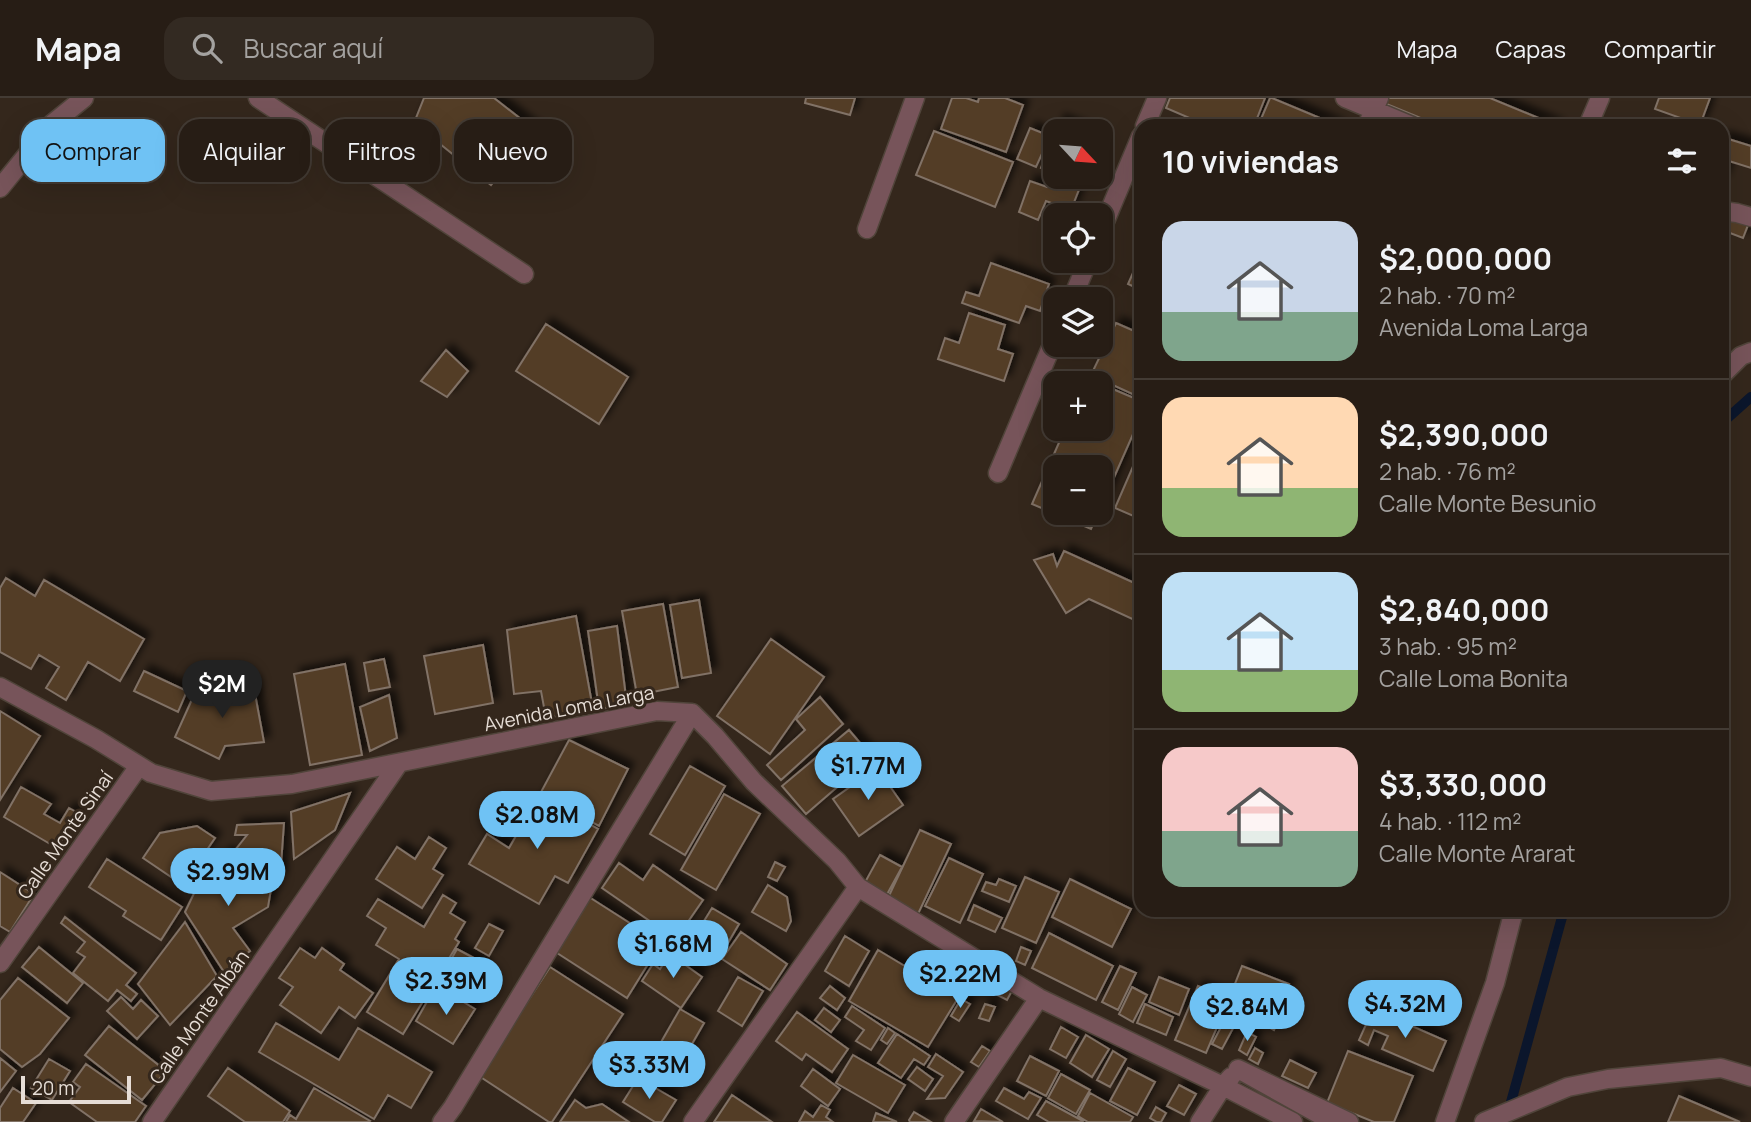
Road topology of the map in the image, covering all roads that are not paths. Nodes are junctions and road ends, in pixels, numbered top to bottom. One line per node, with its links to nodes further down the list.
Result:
1 (84, 98): 12 (street)
2 (258, 98): 17 (street)
3 (915, 98): 16 (street)
4 (1157, 98): 8 (street)
5 (1345, 98): 7 (street)
6 (1600, 98): 10 (street)
7 (1374, 111): 9 (street)
8 (1148, 119)
9 (1394, 119)
10 (1591, 119)
11 (1134, 153): 13 (street)
12 (0, 188)
13 (1113, 203)
14 (1729, 212): 15 (street)
15 (1751, 217)
16 (867, 229)
17 (524, 274)
18 (1751, 352): 20 (street)
19 (1047, 357): 21 (street)
20 (1729, 367)
21 (998, 473)
22 (0, 687): 25 (street, Avenida Loma Larga)
23 (692, 713): 24 (street, Avenida Loma Larga); 26 (street); 33 (street)
24 (399, 762): 25 (street, Avenida Loma Larga); 34 (street, Calle Monte Albán)
25 (139, 766): 28 (street, Calle Monte Sinaí)
26 (858, 887): 29 (street); 35 (street)
27 (1512, 917): 41 (street)
28 (0, 962)
29 (1039, 998): 32 (street); 36 (street)
30 (1238, 1069): 32 (street); 39 (street); 40 (street)
31 (1751, 1077): 42 (street)
32 (1223, 1086): 37 (street); 38 (street)
33 (451, 1119)
34 (152, 1122)
35 (693, 1122)
36 (954, 1122)
37 (1200, 1122)
38 (1293, 1122)
39 (1333, 1122)
40 (1349, 1122)
41 (1445, 1122)
42 (1484, 1122)

